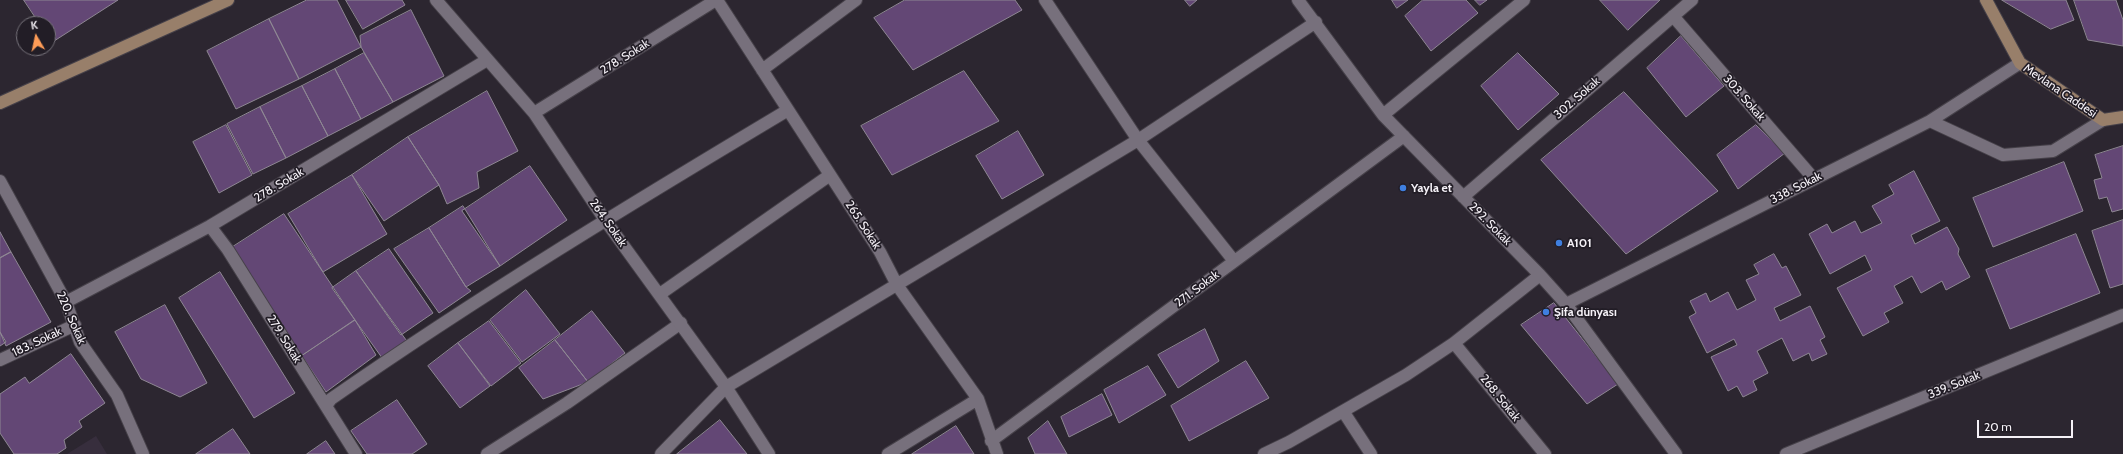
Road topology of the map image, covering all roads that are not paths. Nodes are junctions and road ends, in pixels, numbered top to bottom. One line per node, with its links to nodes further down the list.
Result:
1 (228, 0): 15 (street)
2 (436, 0): 12 (street, 264. Sokak)
3 (717, 0): 14 (street, 265. Sokak); 17 (street, 278. Sokak)
4 (856, 0): 14 (street)
5 (1045, 0): 23 (street)
6 (1298, 0): 11 (street, 292. Sokak)
7 (1524, 0): 18 (street)
8 (1692, 0): 10 (street, 302. Sokak)
9 (1986, 0): 13 (street, Mevlana Caddesi)
10 (1673, 16): 25 (street, 303. Sokak); 27 (street, 302. Sokak)
11 (1316, 22): 18 (street, 292. Sokak); 23 (street)
12 (487, 60): 17 (street, 264. Sokak); 29 (street, 278. Sokak)
13 (2020, 63): 20 (street, Mevlana Caddesi); 21 (street, 338. Sokak)
14 (762, 70): 16 (street, 265. Sokak)
15 (0, 104)
16 (788, 110): 24 (street, 265. Sokak); 28 (street)
17 (534, 113): 28 (street, 264. Sokak)
18 (1383, 115): 22 (street, 292. Sokak)
19 (2123, 117): 20 (street, Mevlana Caddesi)
20 (2103, 120): 21 (street)
21 (1930, 121): 25 (street, 338. Sokak)
22 (1404, 136): 27 (street, 292. Sokak); 30 (street, 271. Sokak)
23 (1138, 140): 30 (street); 32 (street)
24 (830, 175): 32 (street, 265. Sokak); 33 (street)
25 (1814, 179): 35 (street, 338. Sokak)
26 (0, 181): 34 (street, 220. Sokak)
27 (1463, 197): 31 (street, 292. Sokak)
28 (605, 220): 33 (street, 264. Sokak); 43 (street)
29 (210, 226): 34 (street, 278. Sokak); 43 (street, 279. Sokak)
30 (1234, 261): 45 (street, 271. Sokak)
31 (1540, 275): 35 (street, 292. Sokak); 39 (street)
32 (897, 285): 41 (street); 42 (street, 265. Sokak)
33 (660, 294): 37 (street, 264. Sokak)
34 (66, 302): 38 (street, 220. Sokak)
35 (1566, 304): 56 (street, 292. Sokak)
36 (2123, 315): 57 (street, 339. Sokak)
37 (681, 323): 41 (street, 264. Sokak); 48 (street)
38 (75, 325): 40 (street, 183. Sokak); 46 (street, 220. Sokak)
39 (1454, 343): 44 (street); 55 (street, 268. Sokak)
40 (0, 360)
41 (726, 387): 49 (street); 50 (street, 264. Sokak)
42 (978, 399): 45 (street, 265. Sokak); 51 (street)
43 (326, 406): 47 (street, 279. Sokak)
44 (1343, 411): 53 (street); 54 (street)
45 (991, 441): 52 (street, 265. Sokak)
46 (143, 454)
47 (356, 454)
48 (487, 454)
49 (660, 454)
50 (769, 454)
51 (888, 454)
52 (997, 454)
53 (1264, 454)
54 (1371, 454)
55 (1545, 454)
56 (1676, 454)
57 (1786, 454)

